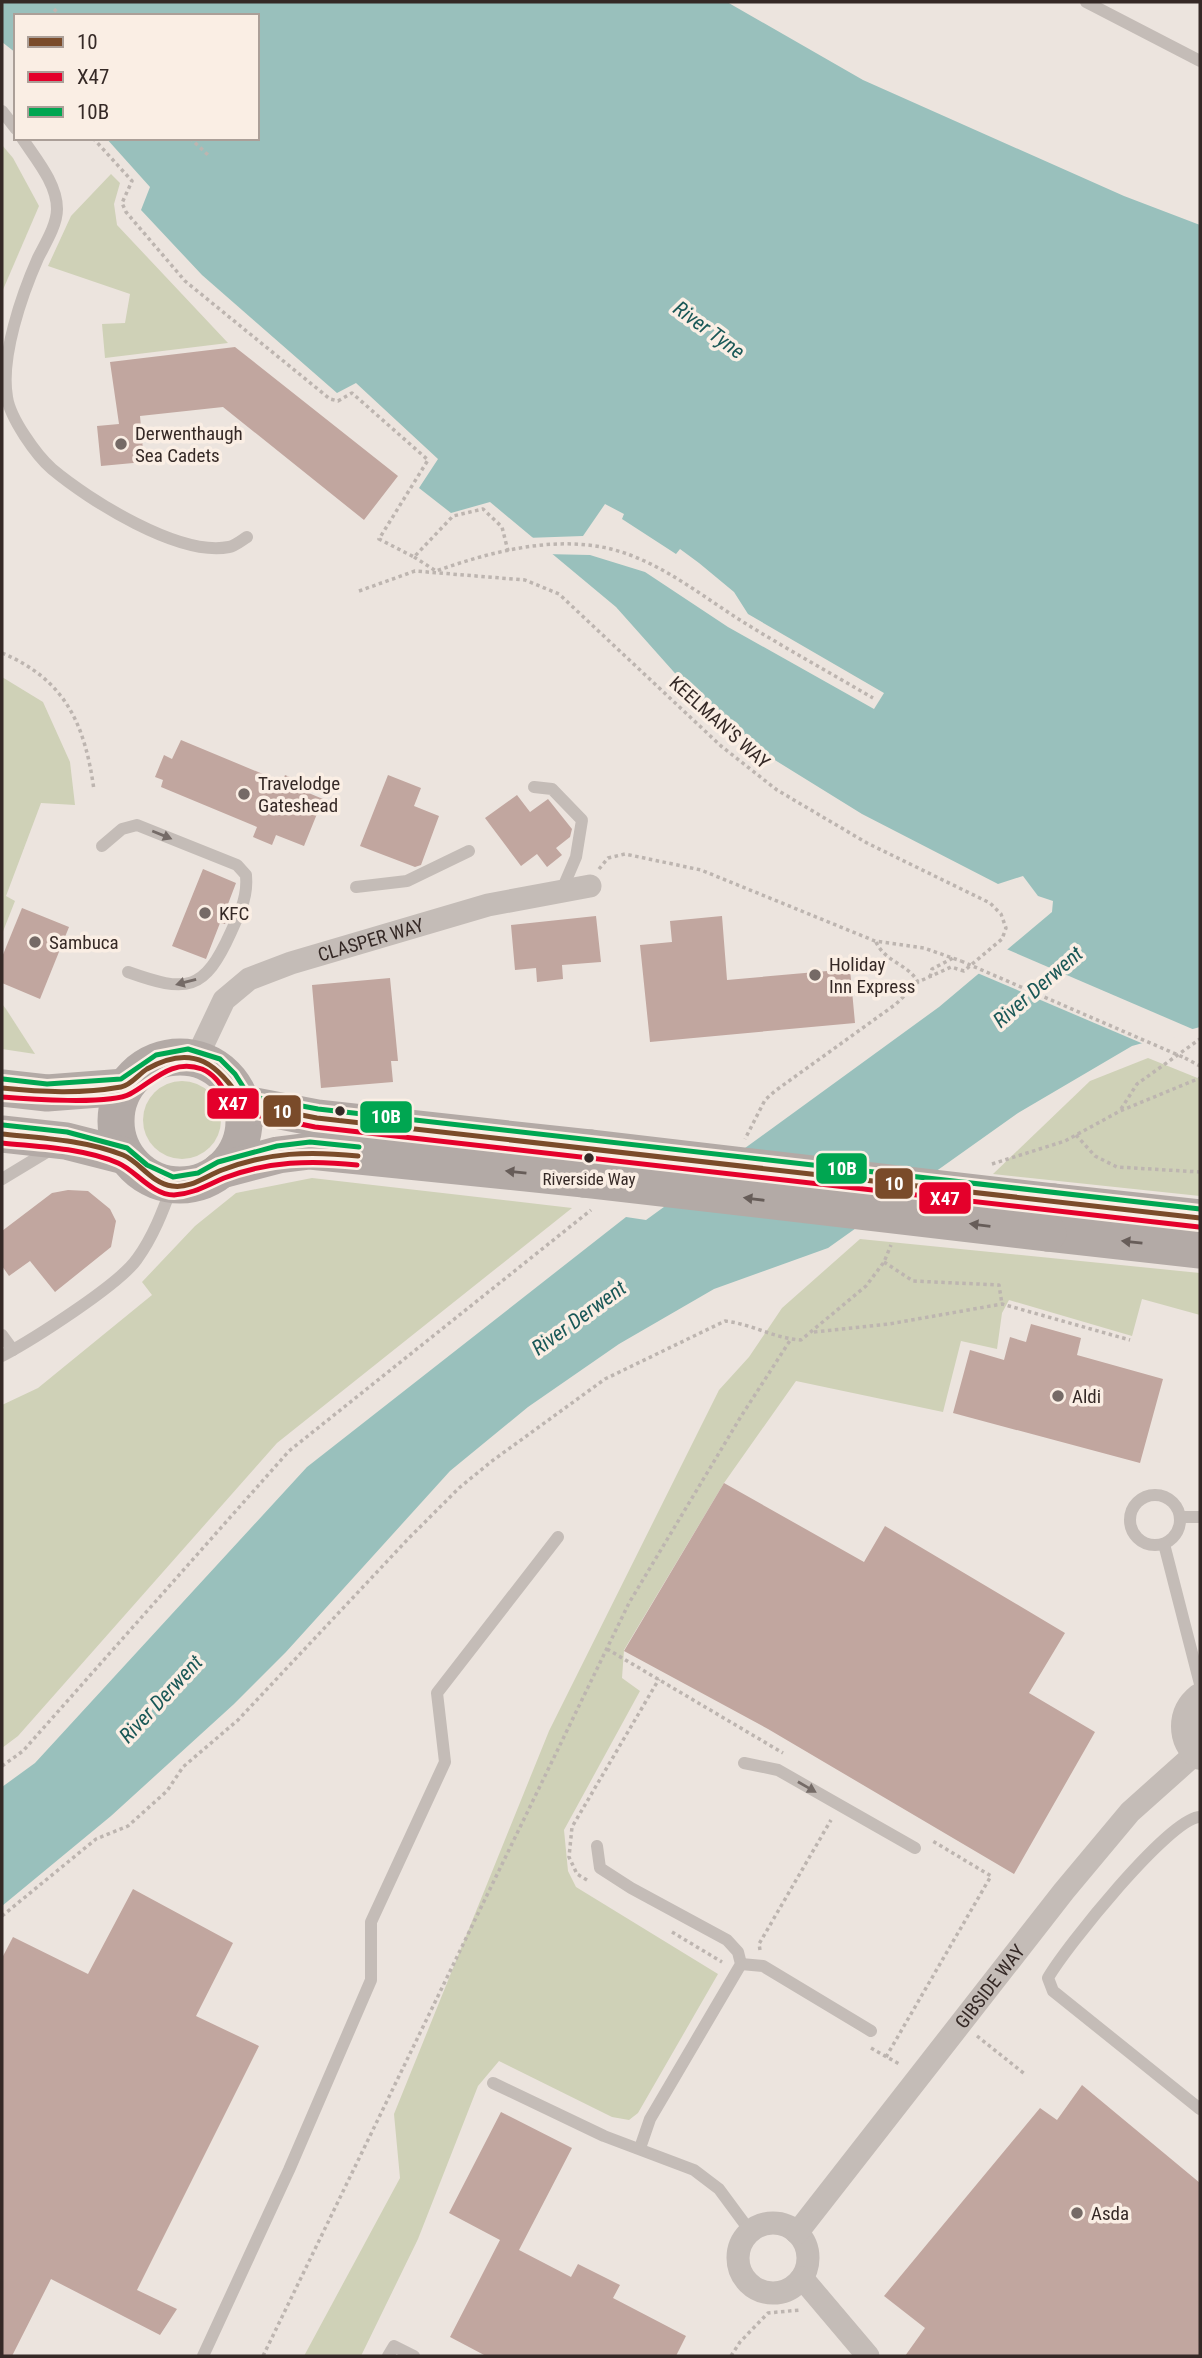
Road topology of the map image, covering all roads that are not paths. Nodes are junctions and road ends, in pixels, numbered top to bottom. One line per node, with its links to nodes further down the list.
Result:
1 (1086, 2): 2 (lane)
2 (1200, 61)
3 (2, 111): 4 (lane)
4 (14, 126)
5 (23, 140): 6 (lane)
6 (247, 537)
7 (534, 787): 12 (lane)
8 (102, 846): 13 (lane, one-way to 13)
9 (469, 851): 11 (lane)
10 (590, 886): 12 (street, CLASPER WAY)
11 (356, 887)
12 (561, 892): 14 (street, CLASPER WAY)
13 (128, 972)
14 (196, 1059): 15 (main road); 17 (main road)
15 (125, 1087): 16 (main road); 20 (main road)
16 (2, 1088)
17 (244, 1104): 21 (main road); 22 (main road)
18 (2, 1134): 19 (main road)
19 (66, 1140): 20 (main road); 23 (lane)
20 (125, 1157): 24 (main road)
21 (221, 1170): 22 (main road, one-way to 21); 24 (main road)
22 (591, 1177): 25 (main road, bridge)
23 (2, 1179)
24 (172, 1186): 29 (lane)
25 (1050, 1217): 26 (main road); 27 (main road, one-way to 25)
26 (1200, 1218)
27 (1200, 1250)
28 (2, 1335): 29 (lane)
29 (7, 1353)
30 (1180, 1517): 31 (lane); 33 (lane); 33 (lane)
31 (1200, 1517)
32 (558, 1537): 49 (lane)
33 (1164, 1544): 34 (lane)
34 (1200, 1684)
35 (1200, 1697): 36 (street, GIBSIDE WAY)
36 (1198, 1754): 47 (street, GIBSIDE WAY)
37 (744, 1763): 40 (lane, one-way to 40)
38 (1200, 1817): 44 (lane)
39 (597, 1846): 41 (lane)
40 (915, 1848)
41 (741, 1964): 42 (lane); 45 (lane)
42 (870, 2031)
43 (493, 2083): 45 (lane)
44 (1200, 2109)
45 (640, 2148): 46 (lane)
46 (750, 2231): 47 (street); 48 (street)
47 (797, 2233): 48 (street)
48 (802, 2278): 52 (street)
49 (203, 2356)
50 (388, 2356): 51 (lane)
51 (414, 2356)
52 (868, 2356)

